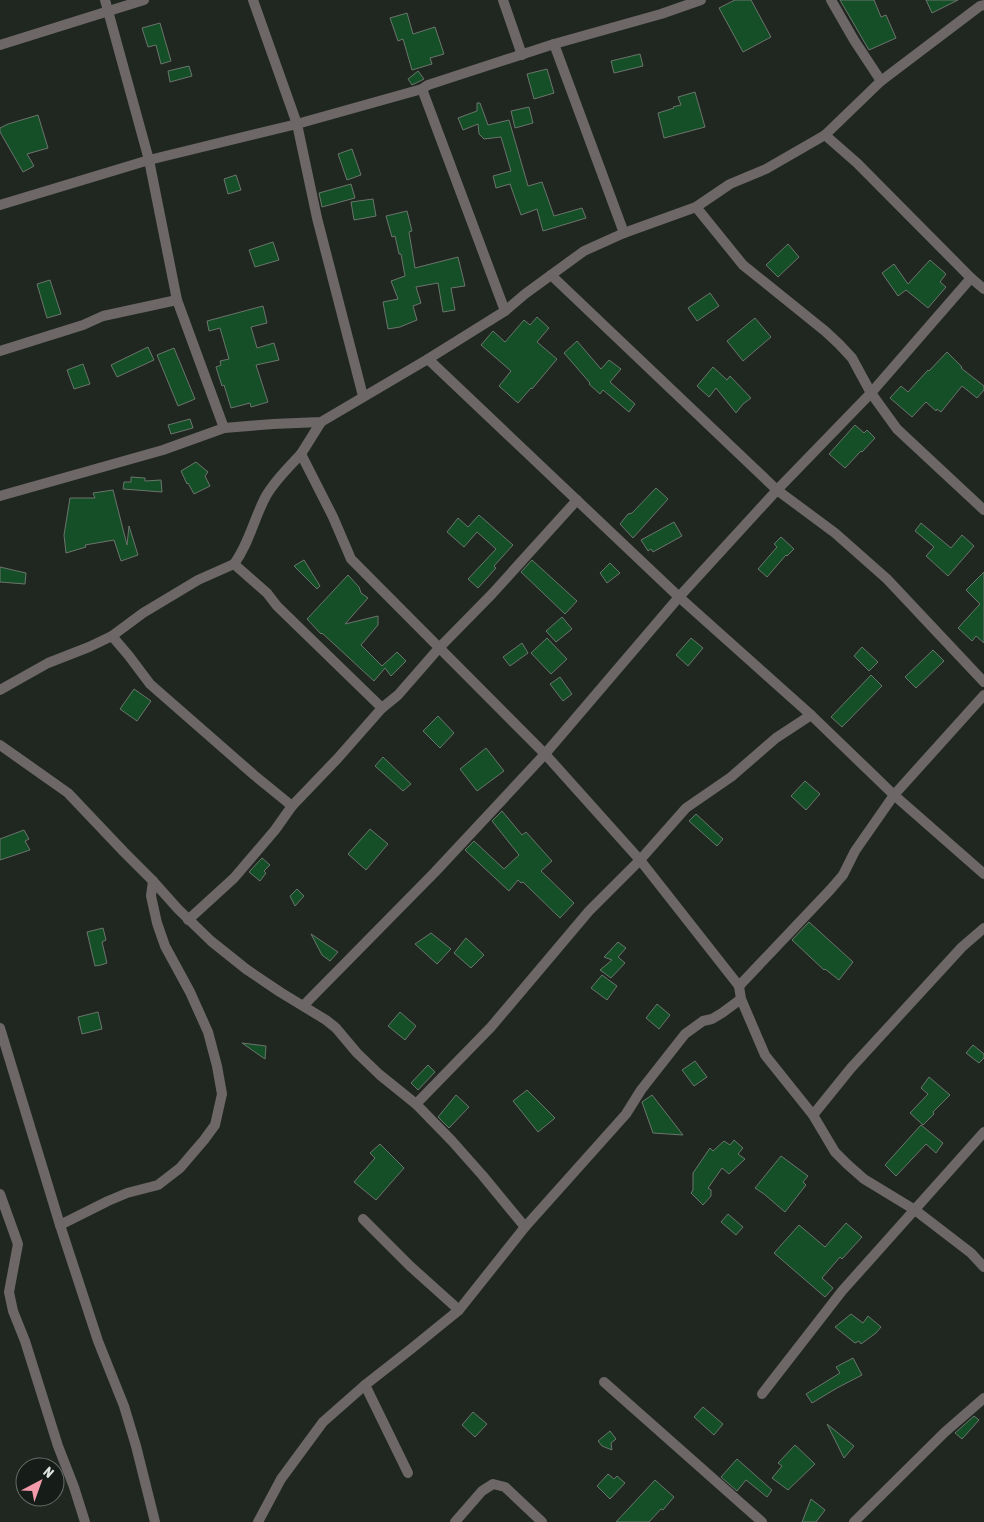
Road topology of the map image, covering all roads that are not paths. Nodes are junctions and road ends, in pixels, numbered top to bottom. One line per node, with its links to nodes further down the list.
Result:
1 (105, 0): 8 (street)
2 (144, 0): 8 (street)
3 (253, 0): 14 (street)
4 (504, 0): 11 (street)
5 (701, 0): 9 (street)
6 (831, 0): 12 (street)
7 (984, 4): 12 (street)
8 (108, 11): 10 (street); 16 (street)
9 (554, 44): 11 (street); 19 (street)
10 (0, 45)
11 (522, 55): 13 (street)
12 (881, 81): 15 (street)
13 (422, 89): 14 (street); 24 (street)
14 (297, 124): 16 (street); 28 (street)
15 (825, 135): 18 (street); 21 (street)
16 (149, 160): 17 (street); 23 (street)
17 (0, 205)
18 (696, 207): 19 (street); 27 (street)
19 (624, 233): 20 (street)
20 (551, 275): 24 (street); 32 (street)
21 (971, 278): 22 (street); 27 (street)
22 (984, 289)
23 (177, 300): 25 (street); 30 (street)
24 (505, 311): 26 (street)
25 (0, 351)
26 (428, 359): 28 (street); 34 (street)
27 (871, 393): 32 (street); 35 (street)
28 (363, 396): 29 (street)
29 (321, 422): 30 (street); 31 (street)
30 (224, 428): 33 (street)
31 (302, 454): 36 (street); 39 (street)
32 (777, 490): 37 (street); 40 (street)
33 (0, 496)
34 (577, 500): 37 (street); 39 (street)
35 (984, 510)
36 (234, 564): 38 (street); 43 (street)
37 (679, 597): 44 (street); 46 (street)
38 (112, 636): 41 (street); 48 (street)
39 (438, 648): 43 (street); 46 (street)
40 (984, 682)
41 (0, 690)
42 (984, 695): 47 (street)
43 (382, 708): 48 (street)
44 (811, 715): 47 (street); 49 (street)
45 (0, 745): 51 (street)
46 (545, 754): 49 (street); 56 (street)
47 (894, 795): 50 (street); 54 (street)
48 (292, 806): 52 (street)
49 (640, 860): 54 (street); 58 (street)
50 (984, 874)
51 (154, 881): 52 (street); 64 (street)
52 (188, 920): 56 (street)
53 (984, 928): 59 (street)
54 (739, 986): 55 (street)
55 (741, 999): 59 (street); 65 (street)
56 (304, 1005): 58 (street)
57 (0, 1028): 64 (street)
58 (416, 1104): 65 (street)
59 (813, 1115): 62 (street)
60 (984, 1132): 62 (street)
61 (0, 1194): 73 (street)
62 (915, 1210): 66 (street); 70 (street)
63 (363, 1220): 67 (street)
64 (60, 1225): 74 (street)
65 (525, 1227): 67 (street)
66 (984, 1267)
67 (459, 1310): 69 (street)
68 (604, 1382): 78 (street)
69 (365, 1385): 72 (street); 75 (street)
70 (762, 1394)
71 (984, 1398): 79 (street)
72 (408, 1473)
73 (85, 1522)
74 (155, 1522)
75 (258, 1522)
76 (455, 1522): 77 (street)
77 (542, 1522)
78 (762, 1522)
79 (854, 1522)

